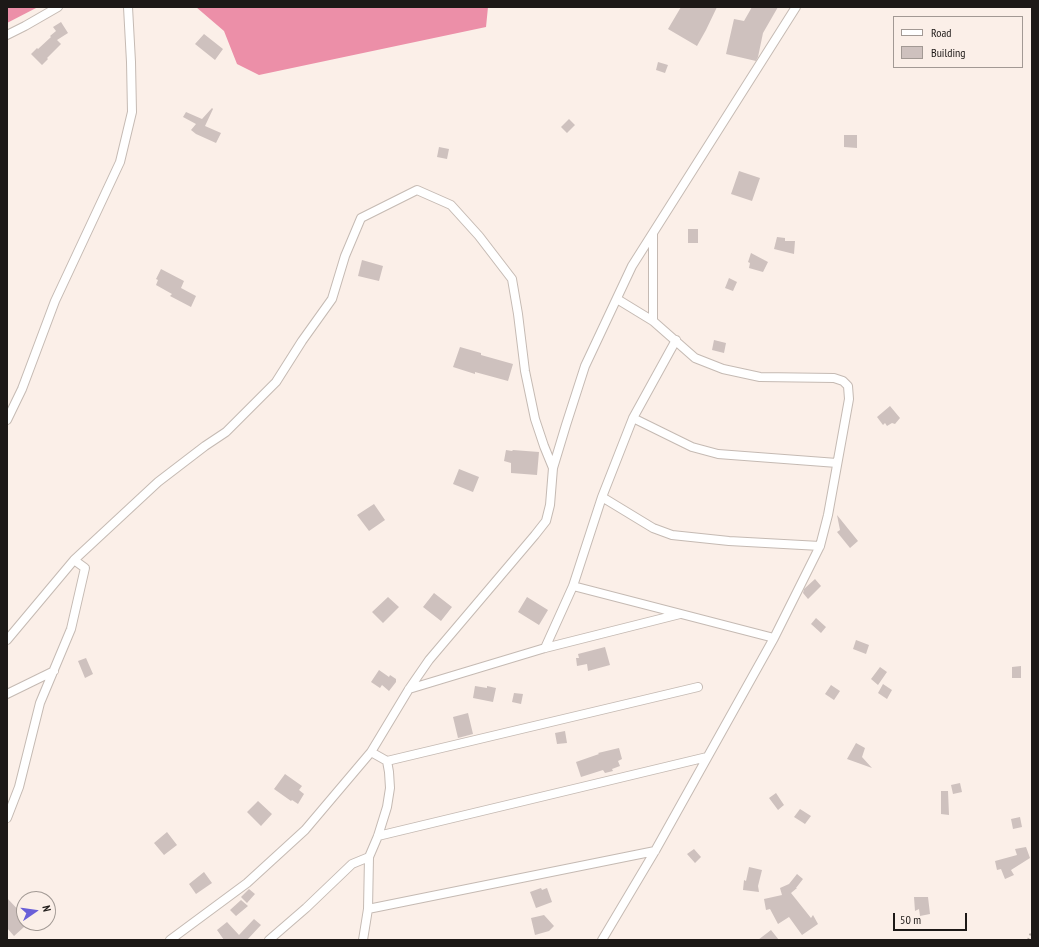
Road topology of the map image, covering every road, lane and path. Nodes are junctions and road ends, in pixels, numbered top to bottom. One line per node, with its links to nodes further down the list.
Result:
1 (58, 7): 4 (street)
2 (128, 7): 10 (street)
3 (796, 7): 5 (street)
4 (7, 35)
5 (653, 234): 6 (street); 7 (street)
6 (617, 299): 7 (street); 12 (street)
7 (653, 321): 8 (street)
8 (676, 340): 9 (street); 11 (street)
9 (633, 418): 11 (street); 13 (street)
10 (7, 420)
11 (838, 463): 14 (street)
12 (553, 468): 15 (street); 23 (street)
13 (602, 497): 14 (street); 16 (street)
14 (820, 546): 18 (street)
15 (74, 560): 19 (street); 21 (street)
16 (573, 586): 17 (street); 20 (street)
17 (680, 614): 18 (street); 20 (street)
18 (774, 638): 26 (street)
19 (7, 640)
20 (545, 648): 23 (street)
21 (54, 671): 24 (street); 28 (street)
22 (698, 687): 27 (street)
23 (410, 689): 25 (street)
24 (7, 694)
25 (371, 752): 27 (street); 34 (street)
26 (708, 758): 29 (street); 30 (street)
27 (387, 761): 29 (street)
28 (7, 818)
29 (378, 836): 31 (street)
30 (655, 851): 32 (street); 37 (street)
31 (369, 857): 32 (street); 35 (street)
32 (368, 909): 36 (street)
33 (1032, 930): 38 (path)
34 (170, 940)
35 (269, 940)
36 (363, 940)
37 (602, 940)
38 (1028, 940)

